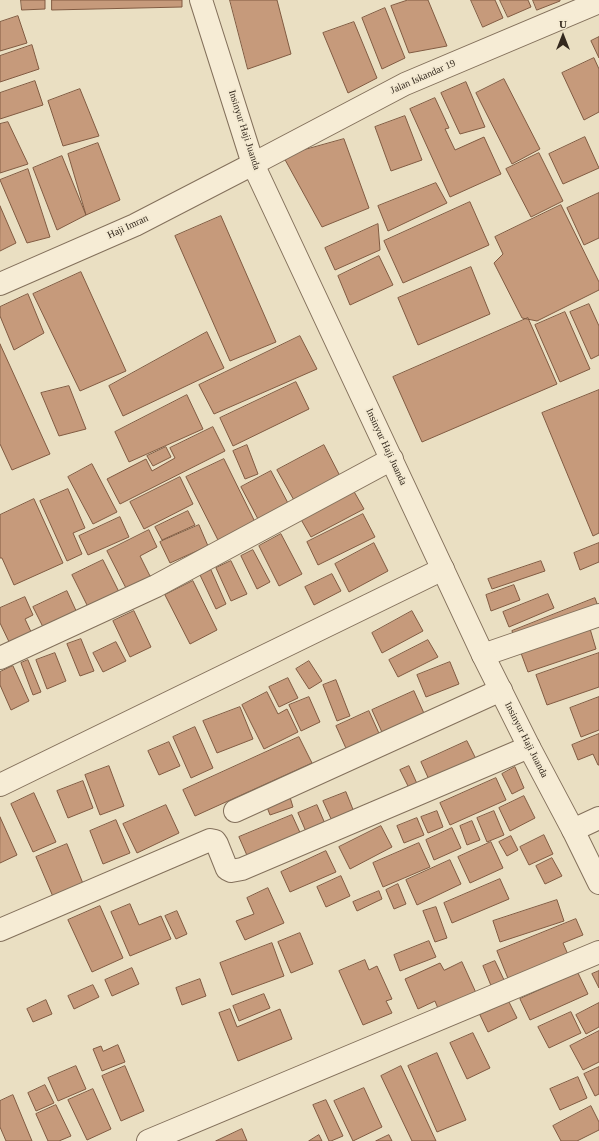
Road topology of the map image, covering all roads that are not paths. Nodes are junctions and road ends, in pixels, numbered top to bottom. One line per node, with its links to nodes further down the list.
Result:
1 (201, 0): 3 (street, Insinyur Haji Juanda)
2 (599, 2): 3 (street, Jalan Iskandar 19)
3 (254, 164): 4 (street, Haji Imran); 5 (street, Insinyur Haji Juanda)
4 (0, 284)
5 (392, 459): 6 (street, Insinyur Haji Juanda); 9 (street)
6 (443, 569): 8 (street, Insinyur Haji Juanda); 12 (street)
7 (599, 615): 8 (street)
8 (483, 655): 10 (street, Insinyur Haji Juanda)
9 (0, 658)
10 (501, 690): 11 (street, Insinyur Haji Juanda); 13 (street)
11 (528, 747): 15 (street, Insinyur Haji Juanda); 17 (street)
12 (0, 785)
13 (235, 811)
14 (599, 818): 15 (street)
15 (573, 830): 16 (street, Insinyur Haji Juanda)
16 (599, 883)
17 (0, 930)
18 (599, 952): 19 (street)
19 (148, 1141)

